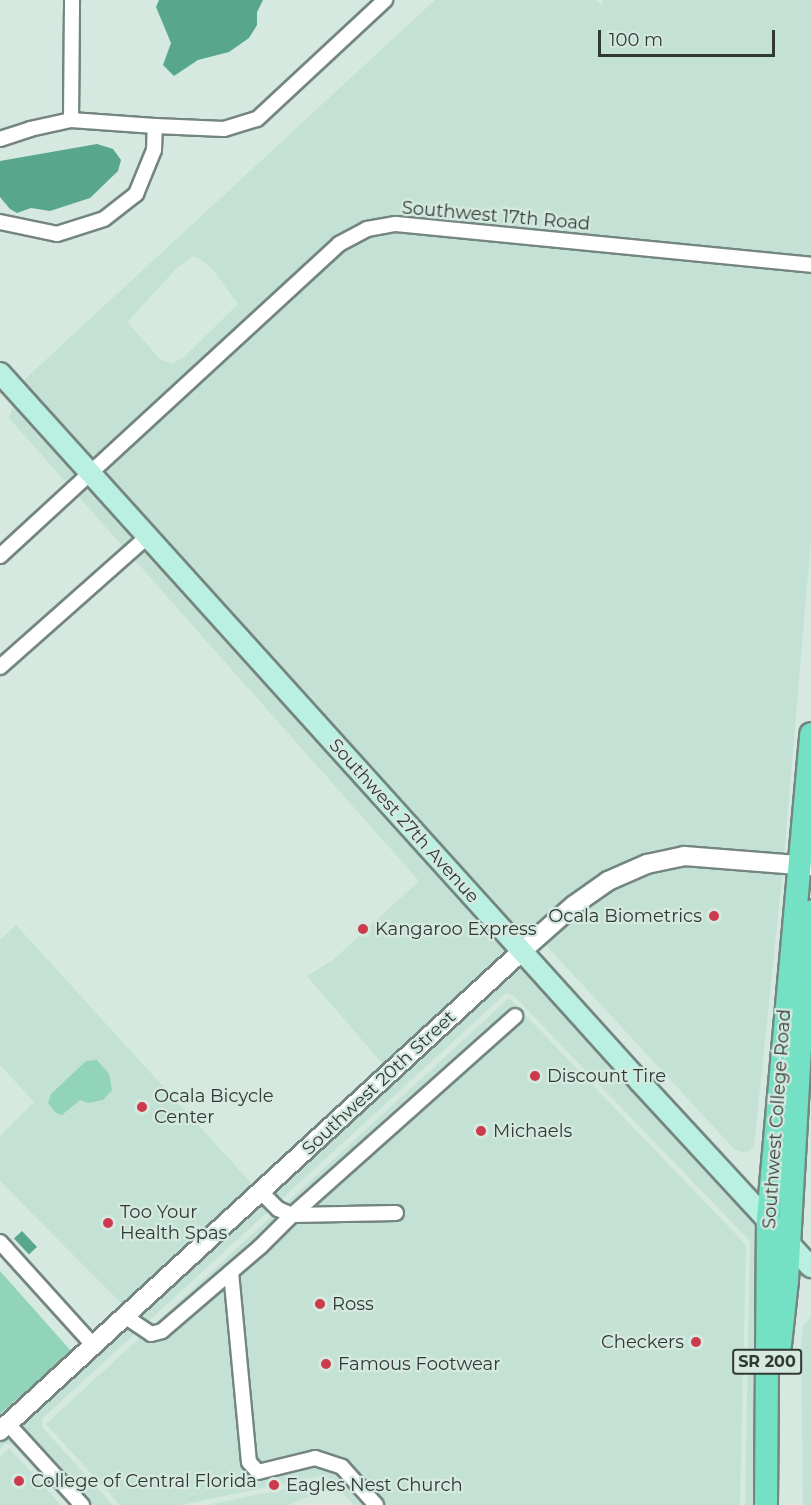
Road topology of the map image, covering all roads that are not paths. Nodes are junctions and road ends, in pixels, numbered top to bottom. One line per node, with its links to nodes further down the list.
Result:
1 (72, 0): 3 (street)
2 (385, 0): 4 (street)
3 (71, 120): 4 (street); 5 (street)
4 (155, 126): 6 (street)
5 (0, 139)
6 (0, 222)
7 (811, 265): 9 (street, Southwest 17th Road)
8 (0, 373): 9 (main road, Southwest 27th Avenue)
9 (90, 473): 10 (main road, Southwest 27th Avenue); 11 (street, Southwest 17th Road)
10 (147, 537): 12 (street); 16 (main road, Southwest 27th Avenue)
11 (0, 556)
12 (0, 667)
13 (811, 734): 14 (main road, Southwest College Road / SR 200)
14 (805, 865): 16 (street, Southwest 20th Street); 21 (main road, Southwest College Road / SR 200)
15 (811, 911): 22 (main road, Southwest College Road / SR 200)
16 (522, 951): 18 (street, Southwest 20th Street); 21 (main road, Southwest 27th Avenue)
17 (515, 1016): 20 (street)
18 (261, 1192): 20 (street); 26 (street, Southwest 20th Street)
19 (396, 1213): 20 (street)
20 (292, 1215): 25 (street)
21 (768, 1219): 22 (main road, Southwest 27th Avenue); 31 (main road, Southwest College Road / SR 200)
22 (788, 1241): 24 (main road, Southwest 27th Avenue); 32 (main road, Southwest College Road / SR 200)
23 (0, 1242): 27 (street)
24 (811, 1267)
25 (231, 1272): 26 (street); 30 (street)
26 (126, 1317): 27 (street, Southwest 20th Street)
27 (94, 1346): 28 (street, Southwest 20th Street)
28 (4, 1427): 29 (street)
29 (82, 1505)
30 (376, 1505)
31 (766, 1505)
32 (774, 1505)

